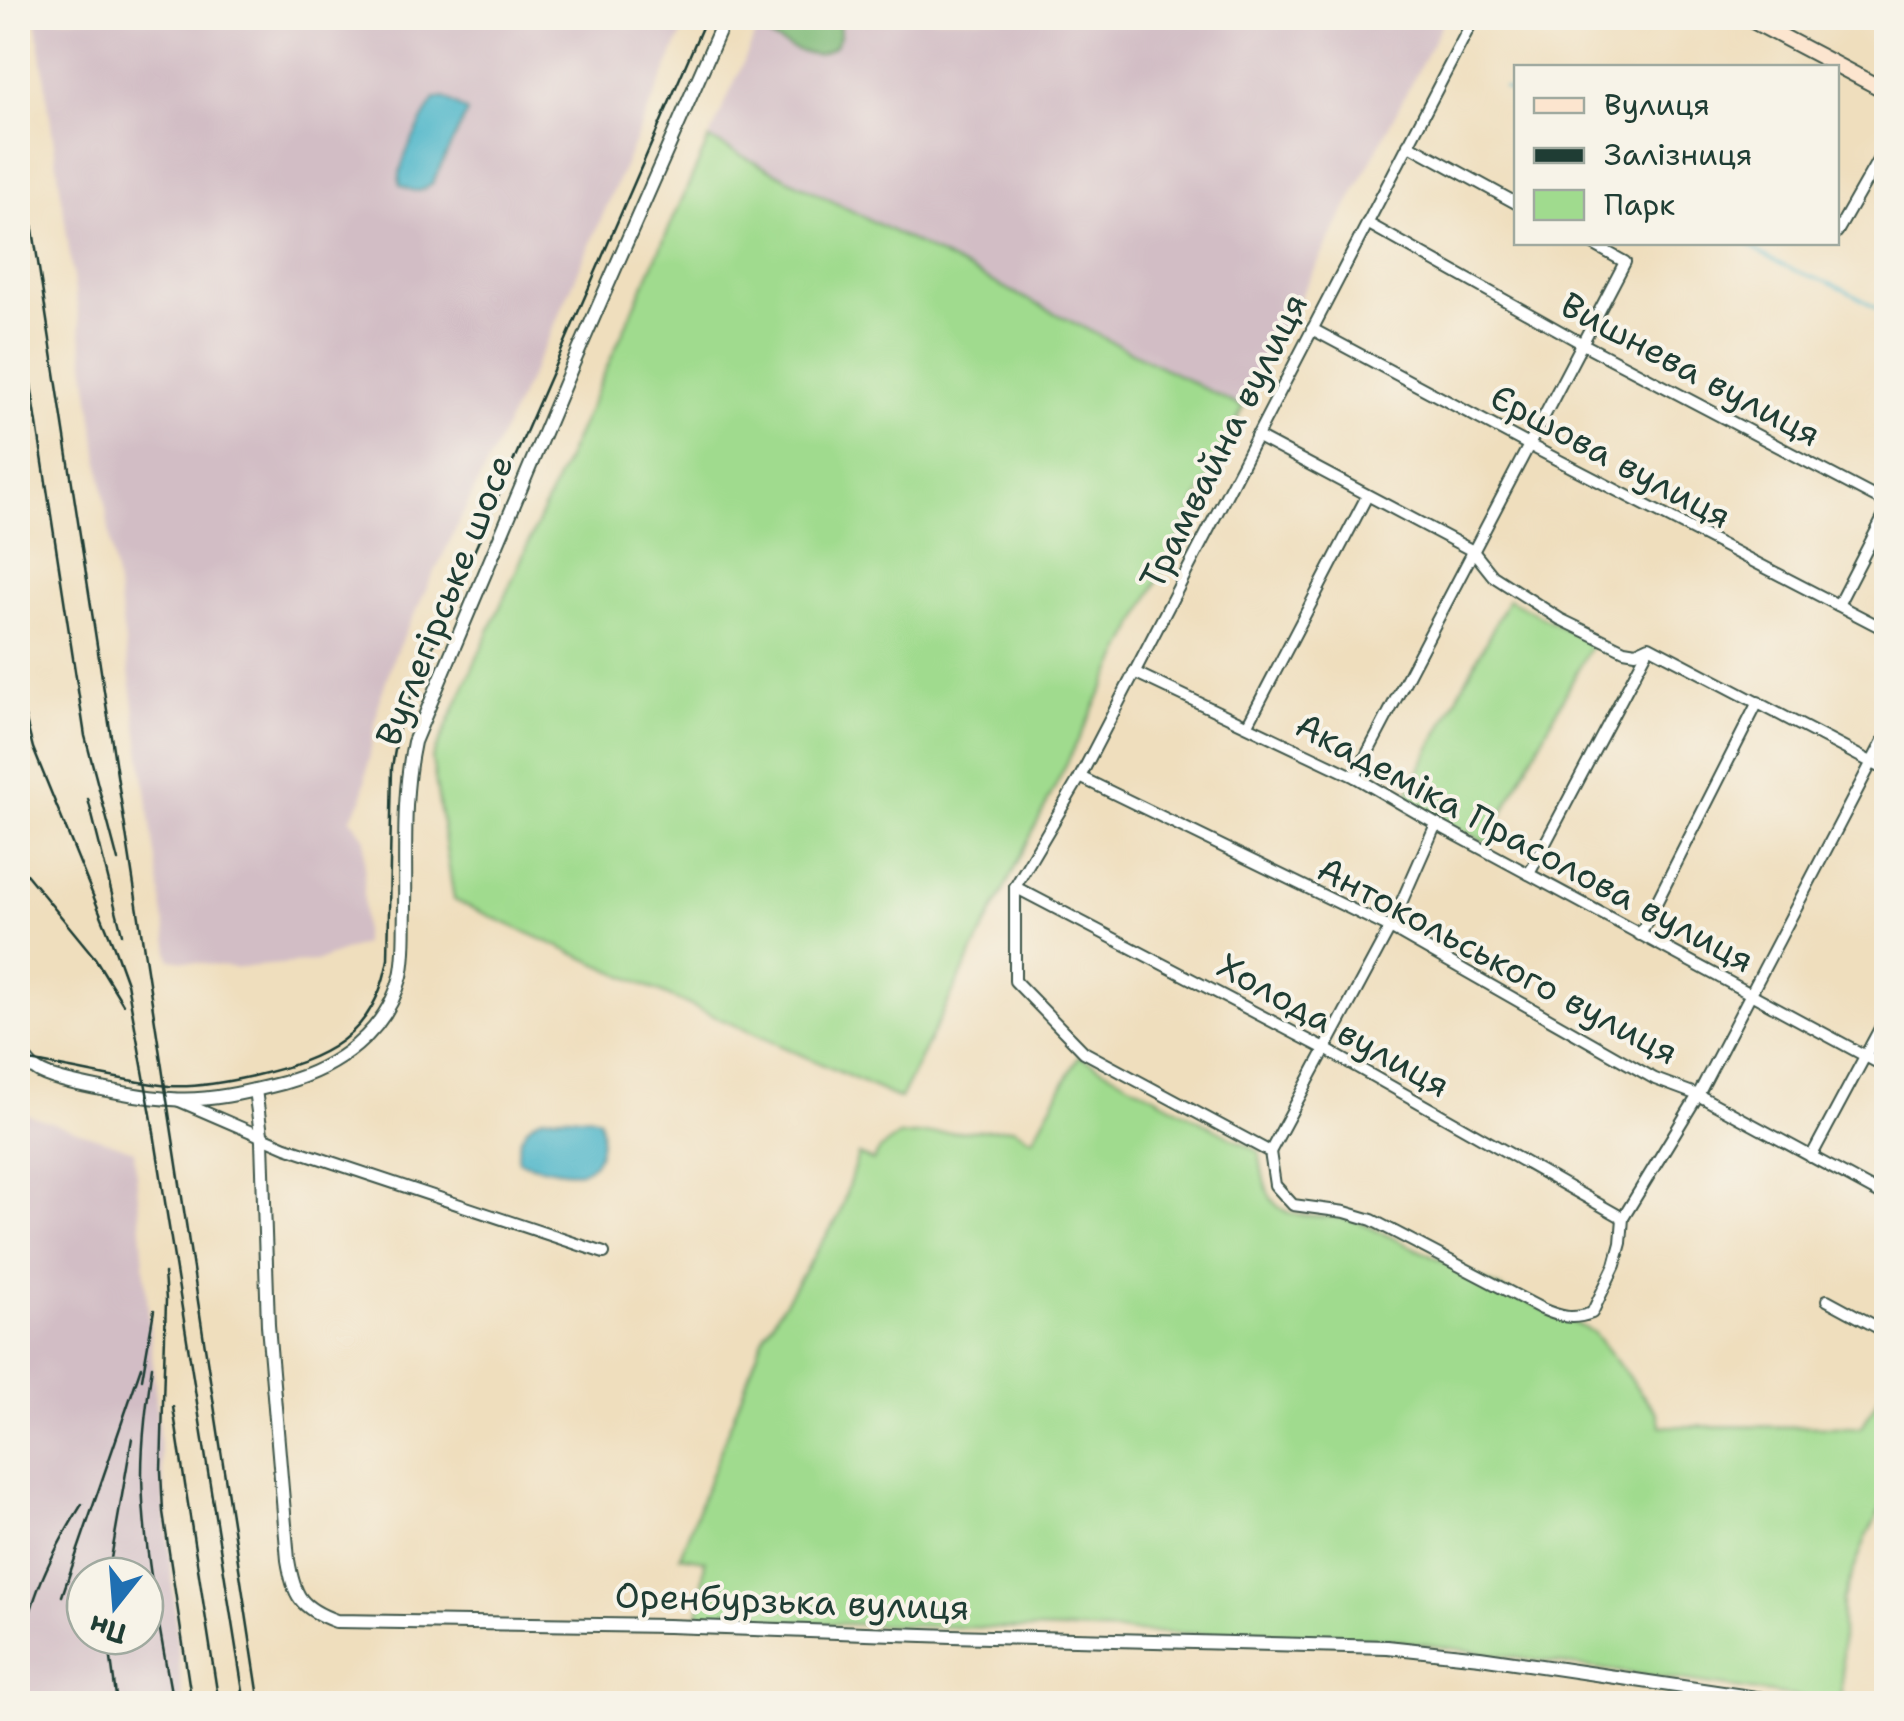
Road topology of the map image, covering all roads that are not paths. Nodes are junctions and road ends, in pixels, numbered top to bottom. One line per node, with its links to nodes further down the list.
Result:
1 (725, 18): 43 (street, Вуглегірське шосе)
2 (1474, 18): 7 (street, Трамвайна вулиця)
3 (1747, 18): 4 (main road)
4 (1838, 65)
5 (1839, 66): 6 (main road)
6 (1886, 90)
7 (1408, 144): 9 (street); 10 (street, Трамвайна вулиця)
8 (1886, 146): 11 (street)
9 (1514, 202)
10 (1367, 223): 13 (street, Трамвайна вулиця); 14 (street, Вишнева вулиця)
11 (1839, 227)
12 (1594, 245): 14 (street)
13 (1312, 330): 15 (street, Трамвайна вулиця); 16 (street, Єршова вулиця)
14 (1582, 344): 16 (street); 18 (street, Вишнева вулиця)
15 (1256, 436): 17 (street); 24 (street, Трамвайна вулиця)
16 (1529, 446): 20 (street); 21 (street, Єршова вулиця)
17 (1367, 496): 20 (street); 26 (street)
18 (1886, 503)
19 (1886, 512): 21 (street)
20 (1474, 552): 23 (street); 30 (street)
21 (1838, 605): 22 (street, Єршова вулиця)
22 (1886, 630)
23 (1649, 646): 25 (street); 33 (street)
24 (1134, 672): 26 (street, Академіка Прасолова вулиця); 31 (street, Трамвайна вулиця)
25 (1758, 702): 28 (street); 36 (street)
26 (1248, 724): 30 (street, Академіка Прасолова вулиця)
27 (1886, 734): 28 (street)
28 (1872, 762): 29 (street); 37 (street)
29 (1886, 770)
30 (1355, 776): 32 (street, Академіка Прасолова вулиця)
31 (1080, 777): 34 (street, Трамвайна вулиця); 35 (street, Антокольського вулиця)
32 (1436, 824): 33 (street, Академіка Прасолова вулиця); 35 (street)
33 (1528, 874): 36 (street, Академіка Прасолова вулиця)
34 (1015, 887): 40 (street, Холода вулиця); 47 (street)
35 (1390, 928): 40 (street); 44 (street, Антокольського вулиця)
36 (1640, 935): 37 (street, Академіка Прасолова вулиця)
37 (1751, 996): 41 (street, Академіка Прасолова вулиця); 44 (street)
38 (1886, 1018): 41 (street)
39 (18, 1049): 45 (street, Вуглегірське шосе)
40 (1325, 1049): 47 (street); 50 (street, Холода вулиця)
41 (1866, 1057): 42 (street, Академіка Прасолова вулиця); 48 (street)
42 (1886, 1067)
43 (256, 1090): 45 (street, Вуглегірське шосе); 46 (street, Оренбурзька вулиця)
44 (1698, 1095): 48 (street, Антокольського вулиця); 50 (street)
45 (176, 1100): 46 (street)
46 (262, 1138): 51 (street); 54 (street, Оренбурзька вулиця)
47 (1270, 1152): 50 (street)
48 (1812, 1156): 49 (street, Антокольського вулиця)
49 (1886, 1197)
50 (1623, 1218)
51 (604, 1253)
52 (1827, 1300): 53 (street)
53 (1886, 1332)
54 (1798, 1704)

